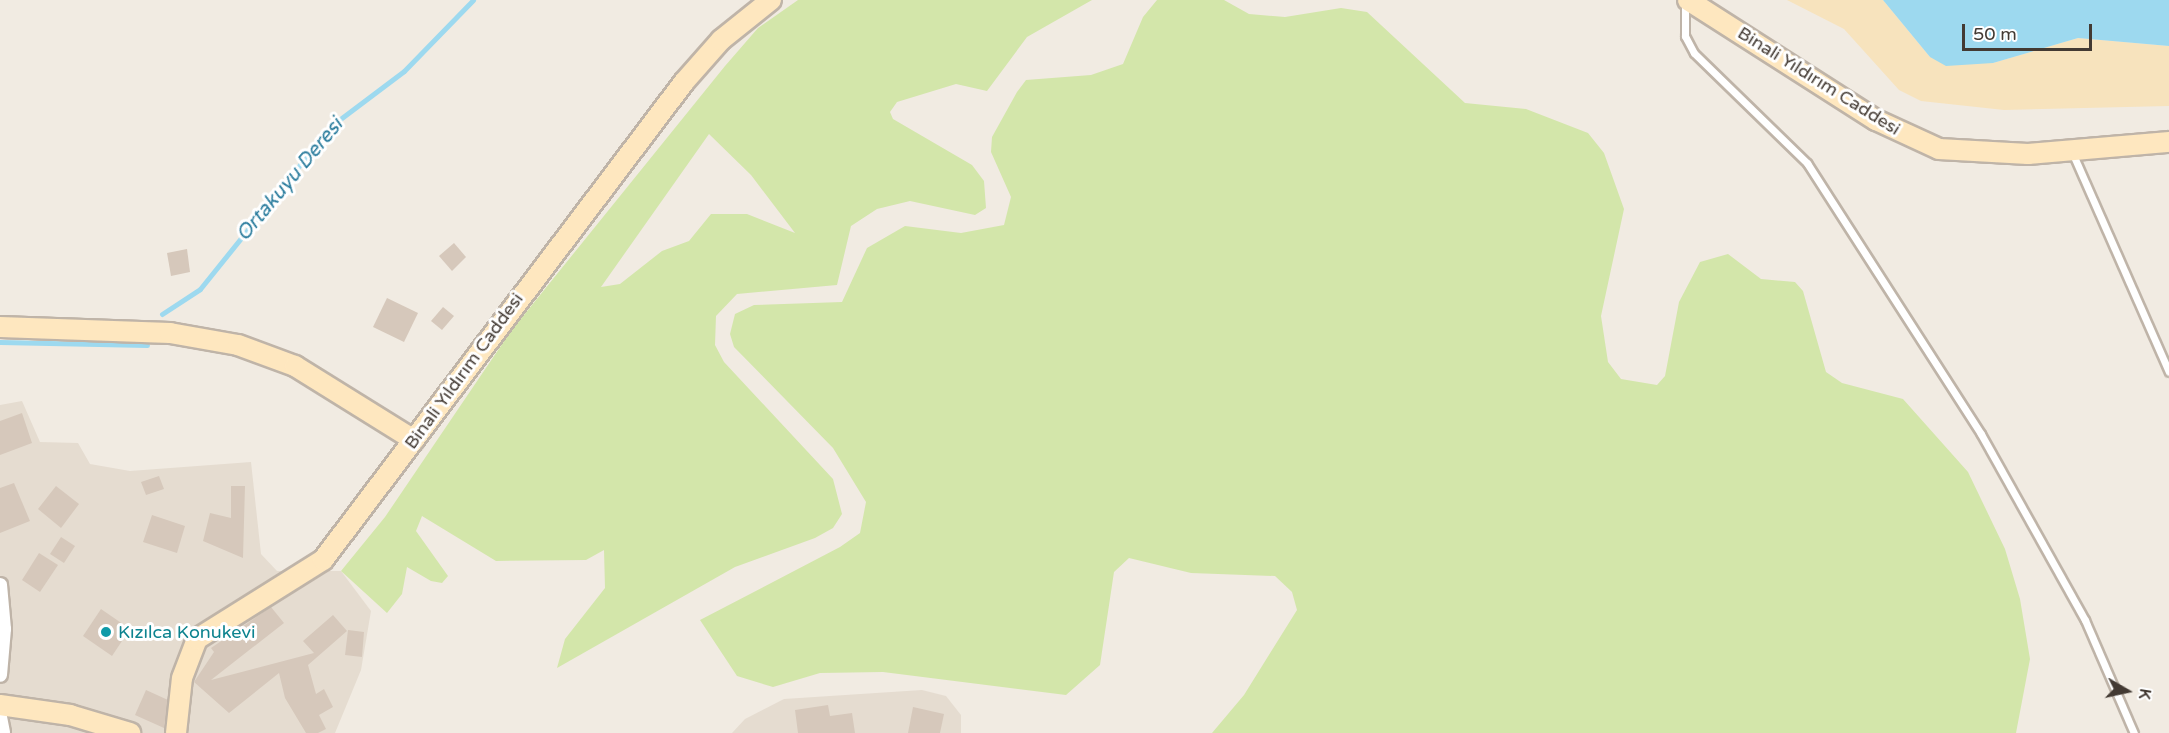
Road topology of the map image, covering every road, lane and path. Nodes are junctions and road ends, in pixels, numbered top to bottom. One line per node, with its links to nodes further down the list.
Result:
1 (771, 0): 7 (street, Binali Yıldırım Caddesi)
2 (1687, 0): 4 (street, Binali Yıldırım Caddesi); 15 (lane)
3 (2169, 142): 4 (street, Binali Yıldırım Caddesi)
4 (2072, 152): 6 (lane)
5 (0, 327): 7 (street)
6 (2169, 372)
7 (414, 440): 14 (street, Binali Yıldırım Caddesi)
8 (0, 585): 9 (street)
9 (0, 675)
10 (0, 705): 13 (street)
11 (0, 717): 12 (street)
12 (3, 733)
13 (130, 733)
14 (176, 733)
15 (2134, 733)

